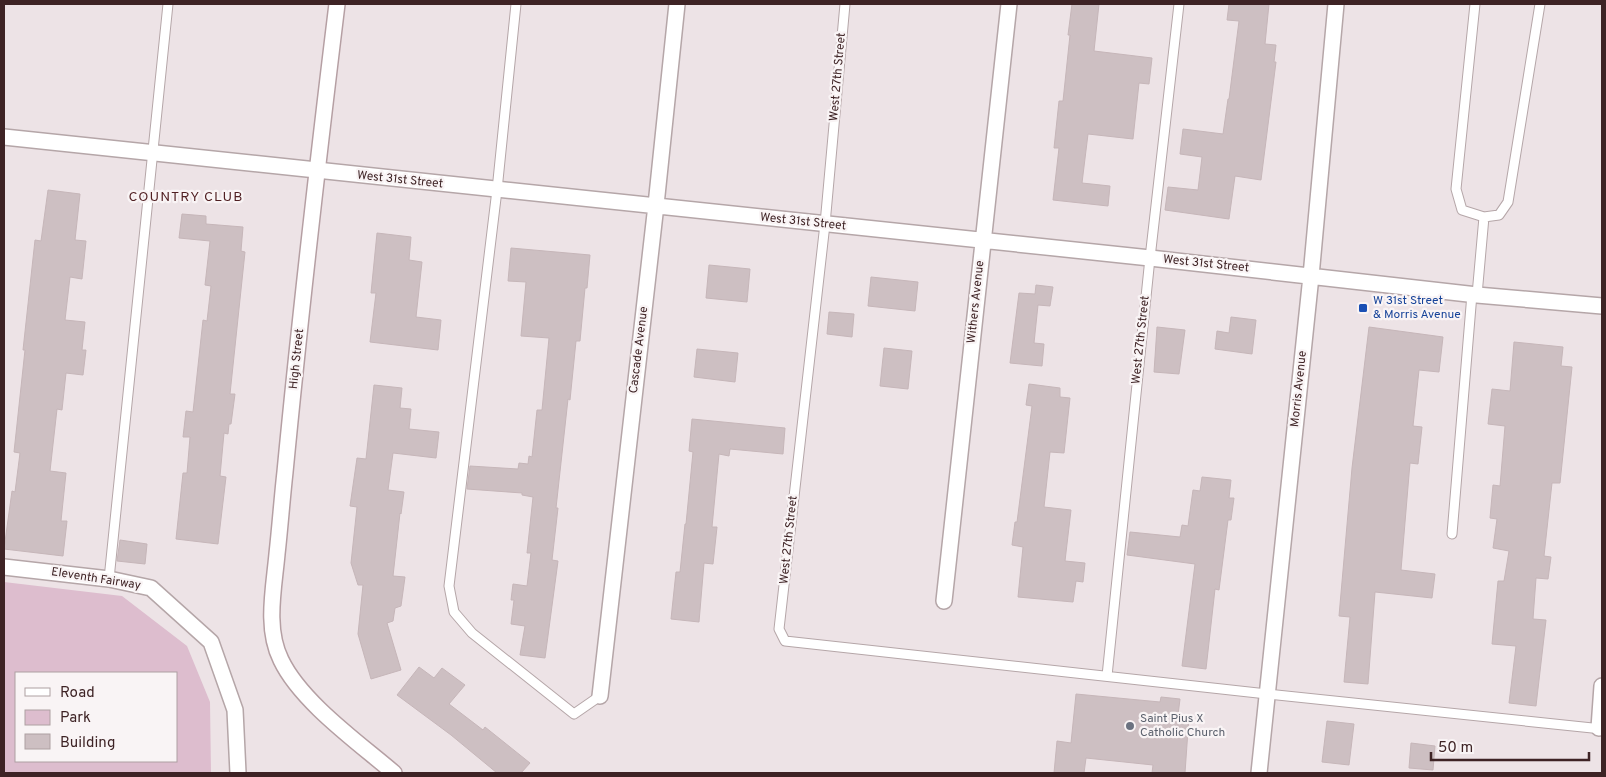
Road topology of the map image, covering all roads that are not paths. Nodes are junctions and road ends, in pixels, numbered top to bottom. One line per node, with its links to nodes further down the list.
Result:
1 (168, 4): 12 (lane)
2 (337, 4): 13 (street, High Street)
3 (516, 4): 14 (lane)
4 (677, 4): 15 (street, Cascade Avenue)
5 (844, 4): 17 (lane, West 27th Street)
6 (1009, 4): 18 (street, Withers Avenue)
7 (1179, 4): 19 (lane, West 27th Street)
8 (1336, 4): 20 (street, Morris Avenue)
9 (1474, 4): 16 (lane)
10 (1540, 4): 16 (lane)
11 (4, 137): 12 (street, West 31st Street)
12 (152, 153): 13 (street, West 31st Street); 25 (lane)
13 (317, 171): 14 (street, West 31st Street); 33 (street, High Street)
14 (497, 190): 15 (street, West 31st Street); 30 (lane)
15 (656, 206): 17 (street, West 31st Street); 30 (street, Cascade Avenue)
16 (1484, 217): 21 (lane)
17 (825, 224): 18 (street, West 31st Street); 27 (lane, West 27th Street)
18 (983, 241): 19 (street, West 31st Street); 26 (street, Withers Avenue)
19 (1150, 258): 20 (street, West 31st Street); 27 (lane, West 27th Street)
20 (1311, 276): 21 (street, West 31st Street); 29 (street, Morris Avenue)
21 (1475, 295): 22 (street, West 31st Street); 23 (lane)
22 (1602, 306)
23 (1452, 534)
24 (4, 567): 25 (street, Eleventh Fairway)
25 (109, 579): 32 (street, Eleventh Fairway)
26 (944, 601)
27 (1107, 676): 29 (lane)
28 (1602, 686): 31 (street)
29 (1267, 694): 31 (lane); 34 (street, Morris Avenue)
30 (600, 696)
31 (1600, 729)
32 (238, 773)
33 (394, 773)
34 (1259, 773)

